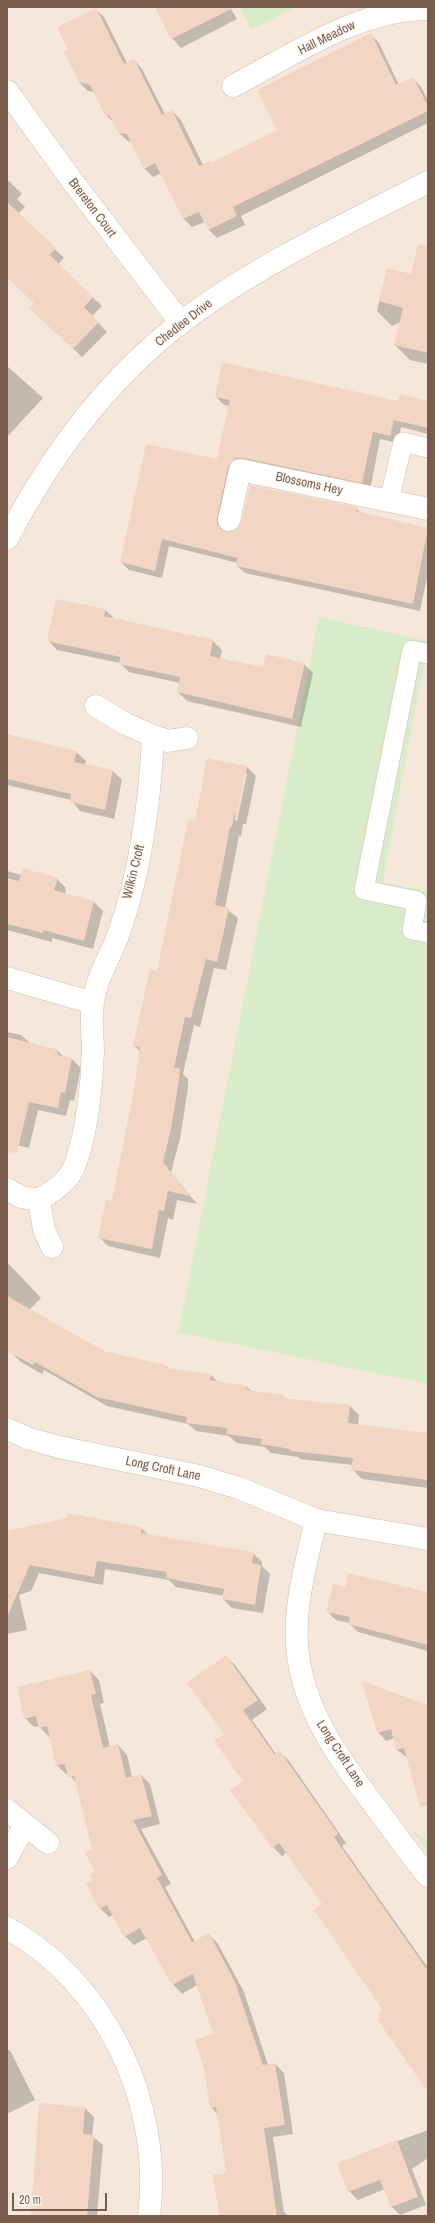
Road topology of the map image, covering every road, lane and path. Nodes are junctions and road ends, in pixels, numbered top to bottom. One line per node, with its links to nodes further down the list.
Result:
1 (428, 9): 2 (street, Hall Meadow)
2 (232, 86)
3 (7, 91): 5 (street, Brereton Court)
4 (428, 182): 5 (street, Chedlee Drive)
5 (181, 323): 10 (street, Chedlee Drive)
6 (428, 448): 7 (lane)
7 (389, 501): 8 (street, Blossoms Hey); 9 (street, Blossoms Hey)
8 (428, 509)
9 (229, 520)
10 (7, 539)
11 (428, 654): 15 (lane)
12 (96, 706): 13 (street)
13 (153, 736): 14 (street); 17 (street, Wilkin Croft)
14 (187, 738)
15 (428, 934)
16 (7, 978): 17 (street)
17 (93, 1003): 19 (street, Wilkin Croft)
18 (7, 1189): 19 (street)
19 (39, 1200): 20 (street)
20 (52, 1246)
21 (7, 1429): 22 (street, Long Croft Lane)
22 (316, 1520): 23 (street, Long Croft Lane); 28 (street, Long Croft Lane)
23 (428, 1539)
24 (7, 1810): 25 (street)
25 (25, 1824): 26 (street); 27 (street)
26 (48, 1843)
27 (7, 1858)
28 (428, 1876)
29 (7, 1928): 30 (street)
30 (149, 2216)

